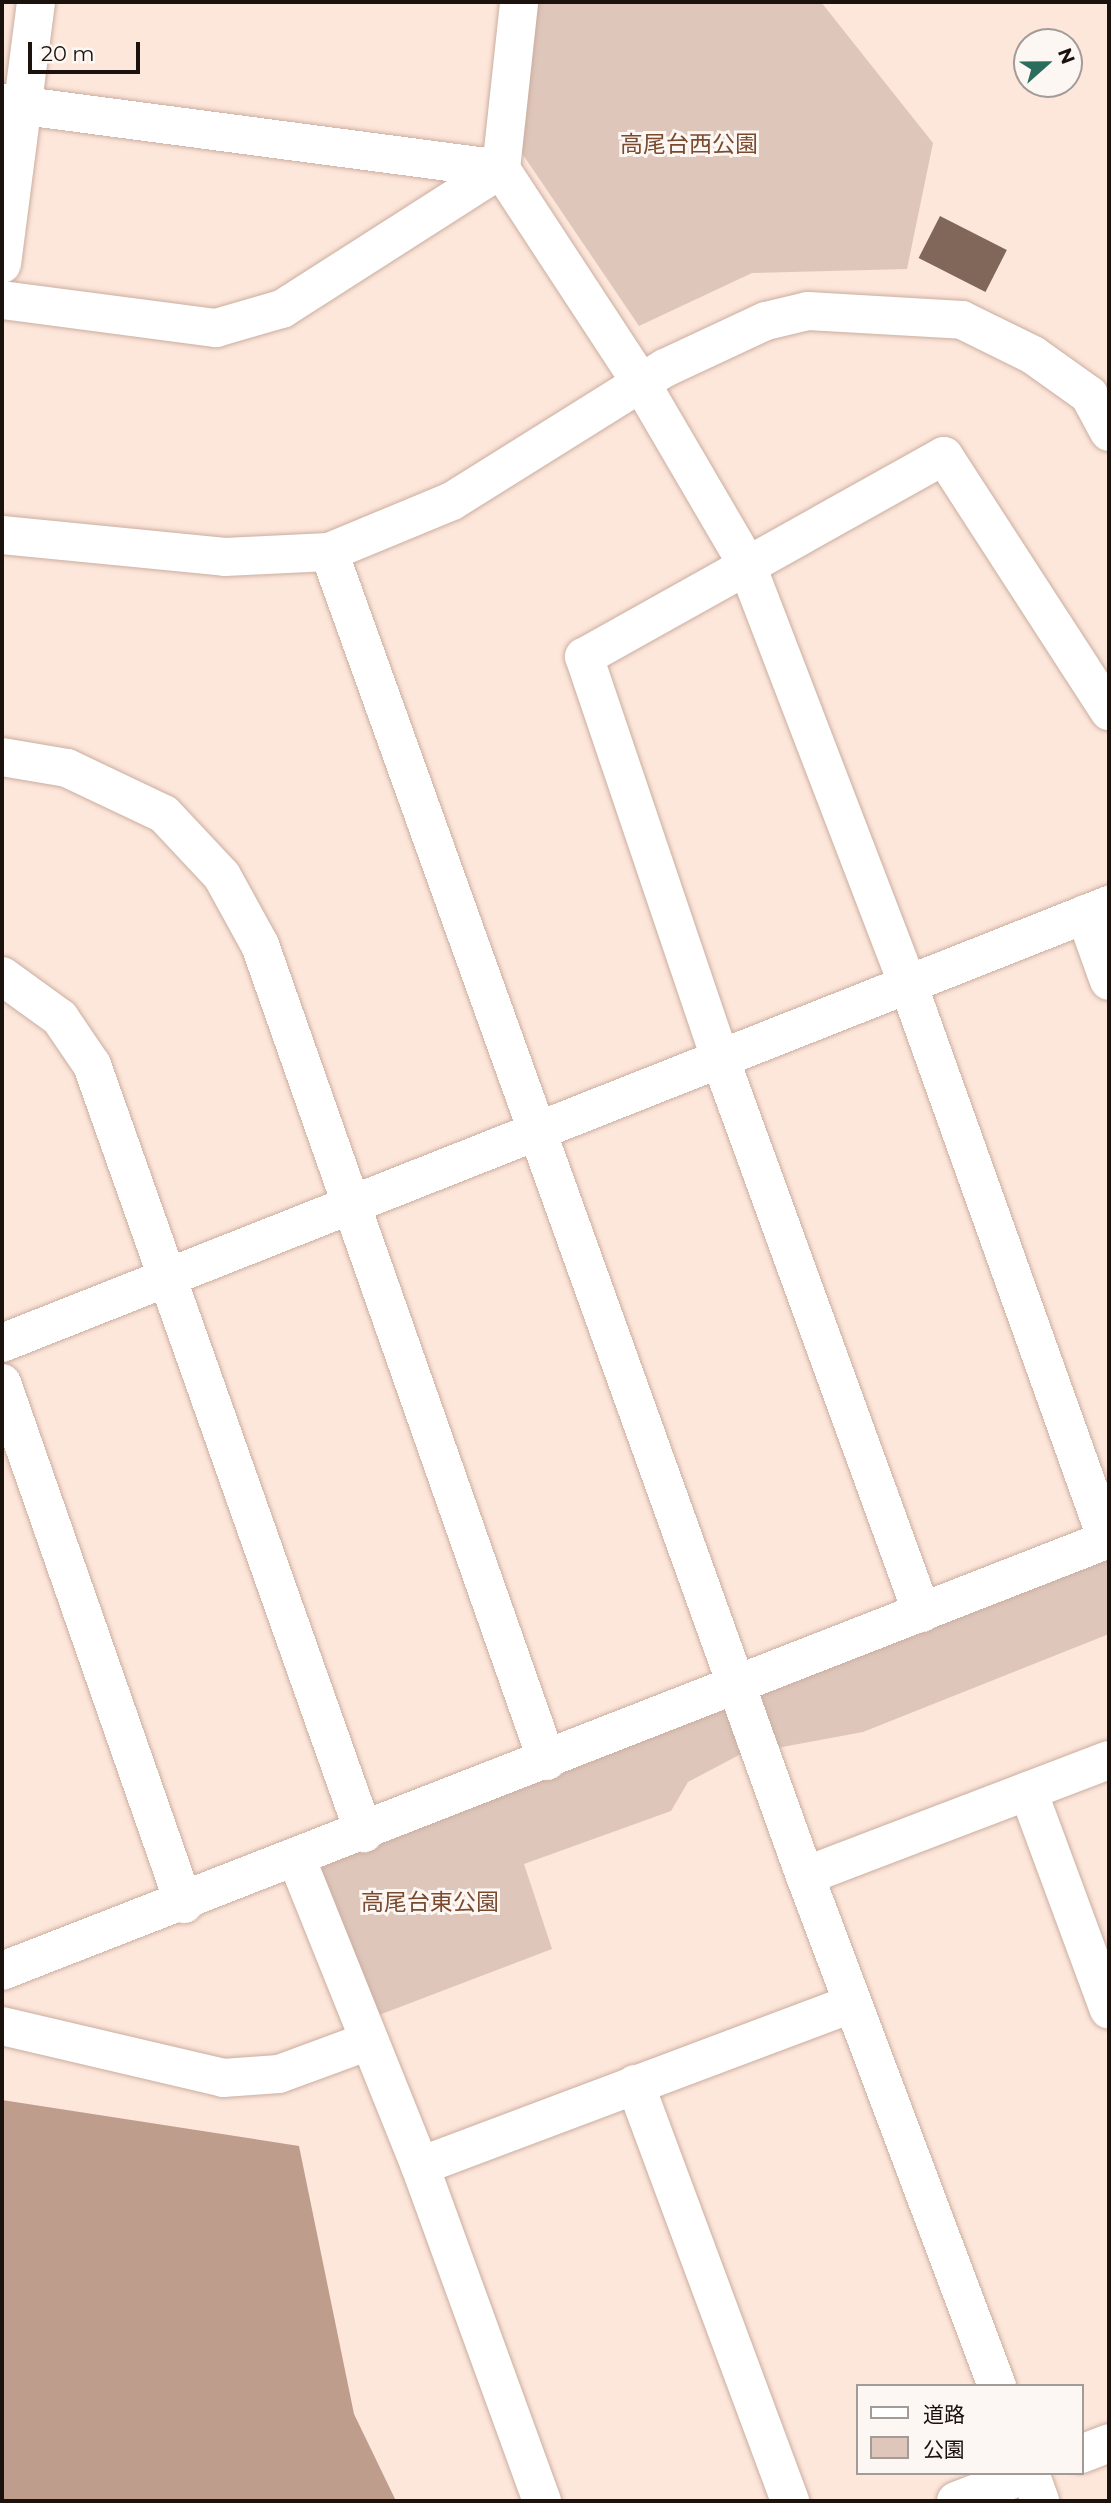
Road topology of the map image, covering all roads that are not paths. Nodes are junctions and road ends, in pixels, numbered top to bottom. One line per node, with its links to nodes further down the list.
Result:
1 (36, 2): 3 (street)
2 (519, 2): 4 (street)
3 (10, 104): 4 (street); 5 (street)
4 (501, 169): 6 (street); 7 (street)
5 (2, 264)
6 (2, 300)
7 (641, 383): 8 (street); 10 (street); 11 (street)
8 (1109, 432)
9 (2, 535): 10 (street)
10 (329, 552): 19 (street)
11 (746, 563): 12 (street); 17 (street); 18 (street)
12 (1109, 711)
13 (2, 757): 20 (street)
14 (1097, 910): 16 (street); 17 (street)
15 (2, 976): 21 (street)
16 (1109, 981)
17 (908, 984): 18 (street); 24 (street)
18 (721, 1061): 19 (street); 25 (street)
19 (539, 1134): 20 (street); 26 (street)
20 (354, 1208): 21 (street); 28 (street)
21 (167, 1278): 22 (street); 30 (street)
22 (2, 1343)
23 (2, 1383): 33 (street)
24 (1108, 1540): 25 (street)
25 (922, 1613): 26 (street)
26 (737, 1686): 28 (street); 32 (street)
27 (1109, 1760): 29 (street)
28 (547, 1761): 30 (street)
29 (1028, 1791): 32 (street); 36 (street)
30 (364, 1833): 31 (street)
31 (297, 1860): 33 (street); 38 (street)
32 (805, 1876): 35 (street)
33 (184, 1904): 34 (street)
34 (2, 1972)
35 (851, 2004): 39 (street); 41 (street)
36 (1109, 2010)
37 (2, 2026): 38 (street)
38 (366, 2042): 40 (street)
39 (635, 2084): 40 (street); 47 (street)
40 (420, 2166): 46 (street)
41 (996, 2384)
42 (1109, 2443): 43 (street)
43 (1083, 2453)
44 (1024, 2475): 48 (street)
45 (1030, 2475): 49 (street)
46 (542, 2501)
47 (790, 2501)
48 (956, 2501)
49 (1041, 2501)

